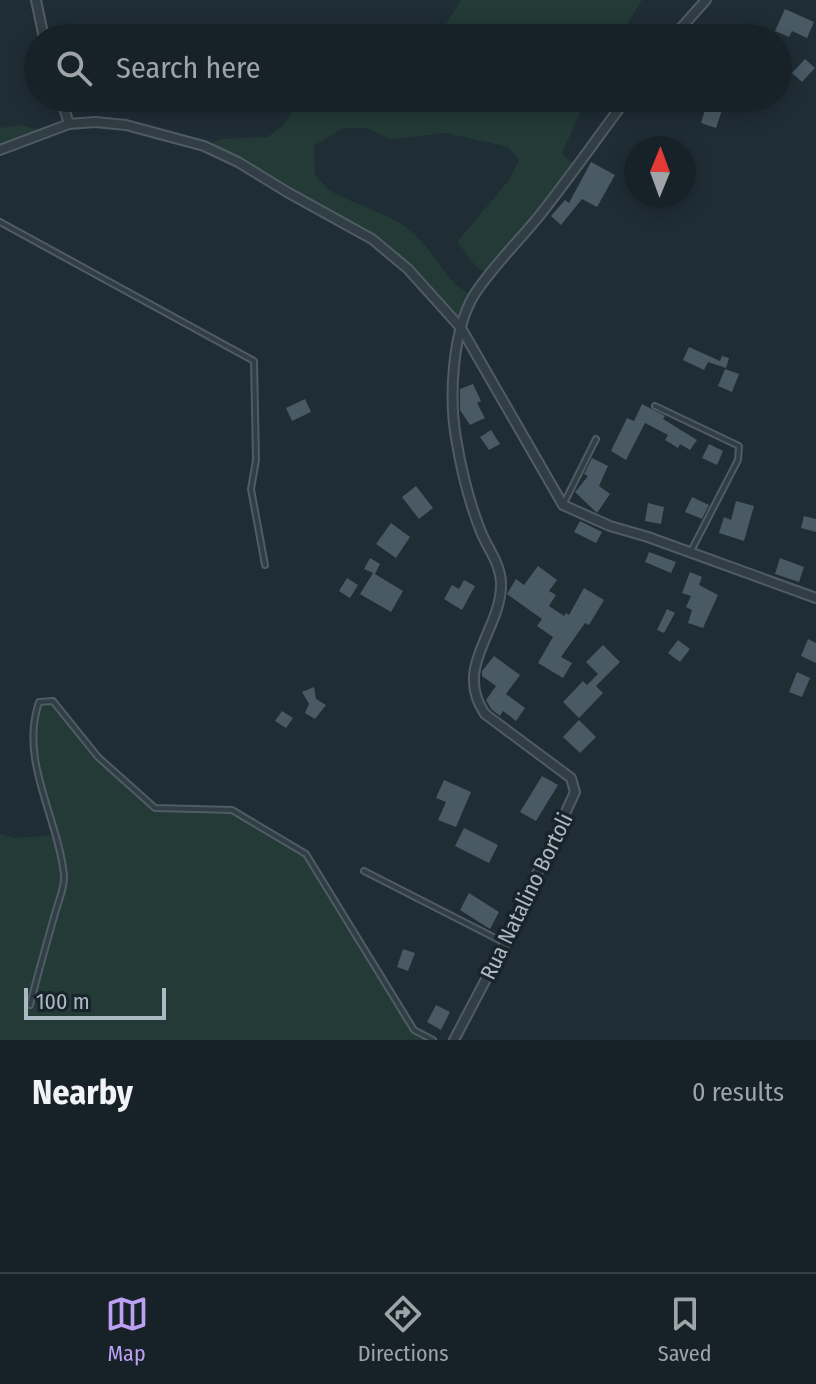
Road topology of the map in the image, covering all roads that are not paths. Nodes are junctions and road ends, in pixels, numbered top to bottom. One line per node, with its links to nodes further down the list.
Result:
1 (36, 0): 3 (street)
2 (706, 0): 4 (street)
3 (41, 24)
4 (685, 24)
5 (65, 112): 7 (street)
6 (617, 112): 10 (street, Rua Natalino Bortoli)
7 (69, 124): 8 (street); 10 (street)
8 (0, 150)
9 (0, 222): 15 (lane)
10 (461, 328): 13 (street); 18 (street, Rua Natalino Bortoli)
11 (655, 406): 14 (lane)
12 (596, 439): 13 (lane)
13 (563, 505): 14 (street)
14 (691, 552): 16 (street)
15 (265, 565)
16 (816, 598)
17 (364, 871): 18 (lane)
18 (505, 943): 21 (street, Rua Natalino Bortoli)
19 (30, 1005): 20 (lane)
20 (433, 1040)
21 (454, 1040)

